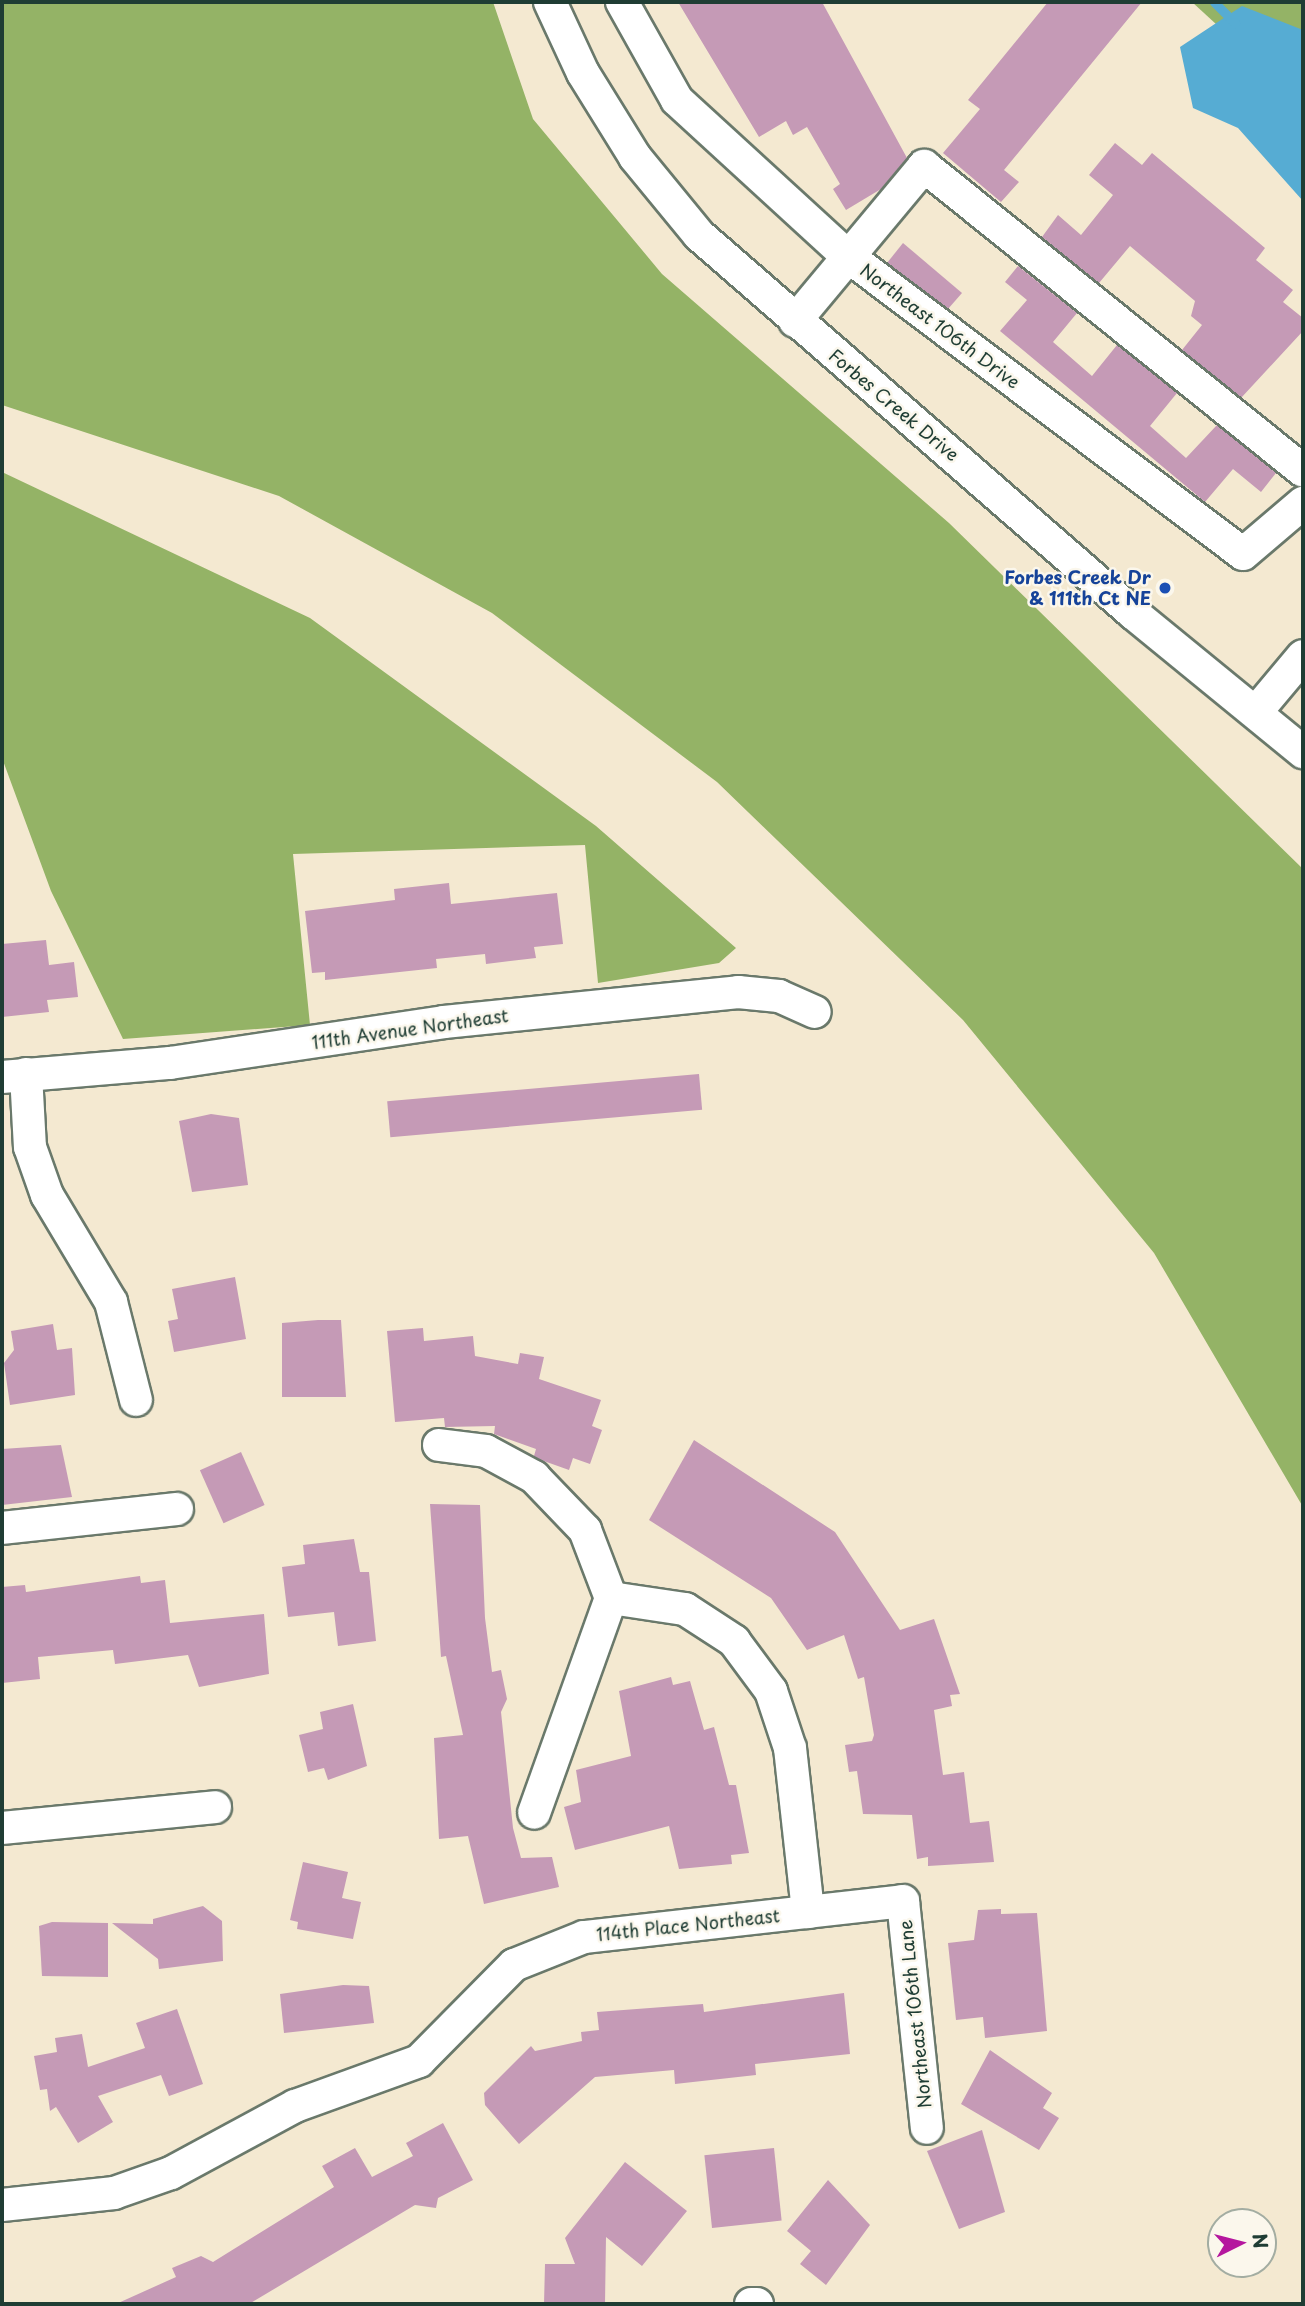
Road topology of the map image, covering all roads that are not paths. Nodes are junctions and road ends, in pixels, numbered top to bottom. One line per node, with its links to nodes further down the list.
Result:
1 (550, 2): 4 (street, Forbes Creek Drive)
2 (622, 2): 3 (street, Northeast 106th Drive)
3 (845, 254): 4 (street); 5 (street); 6 (street, Northeast 106th Drive)
4 (795, 321): 8 (street, Forbes Creek Drive)
5 (1303, 471)
6 (1303, 503)
7 (1303, 656): 8 (street)
8 (1256, 712): 9 (street, Forbes Creek Drive)
9 (1303, 752)
10 (815, 1012): 11 (street, 111th Avenue Northeast)
11 (14, 1076): 12 (street)
12 (136, 1400)
13 (439, 1445): 16 (street)
14 (177, 1509): 15 (street)
15 (2, 1528)
16 (611, 1598): 18 (street); 21 (street)
17 (215, 1807): 19 (street)
18 (534, 1813)
19 (2, 1828)
20 (903, 1901): 21 (street, 114th Place Northeast); 22 (street, Northeast 106th Lane)
21 (808, 1912): 23 (street, 114th Place Northeast)
22 (927, 2128)
23 (2, 2205)
24 (751, 2304): 25 (street)
25 (757, 2304)

